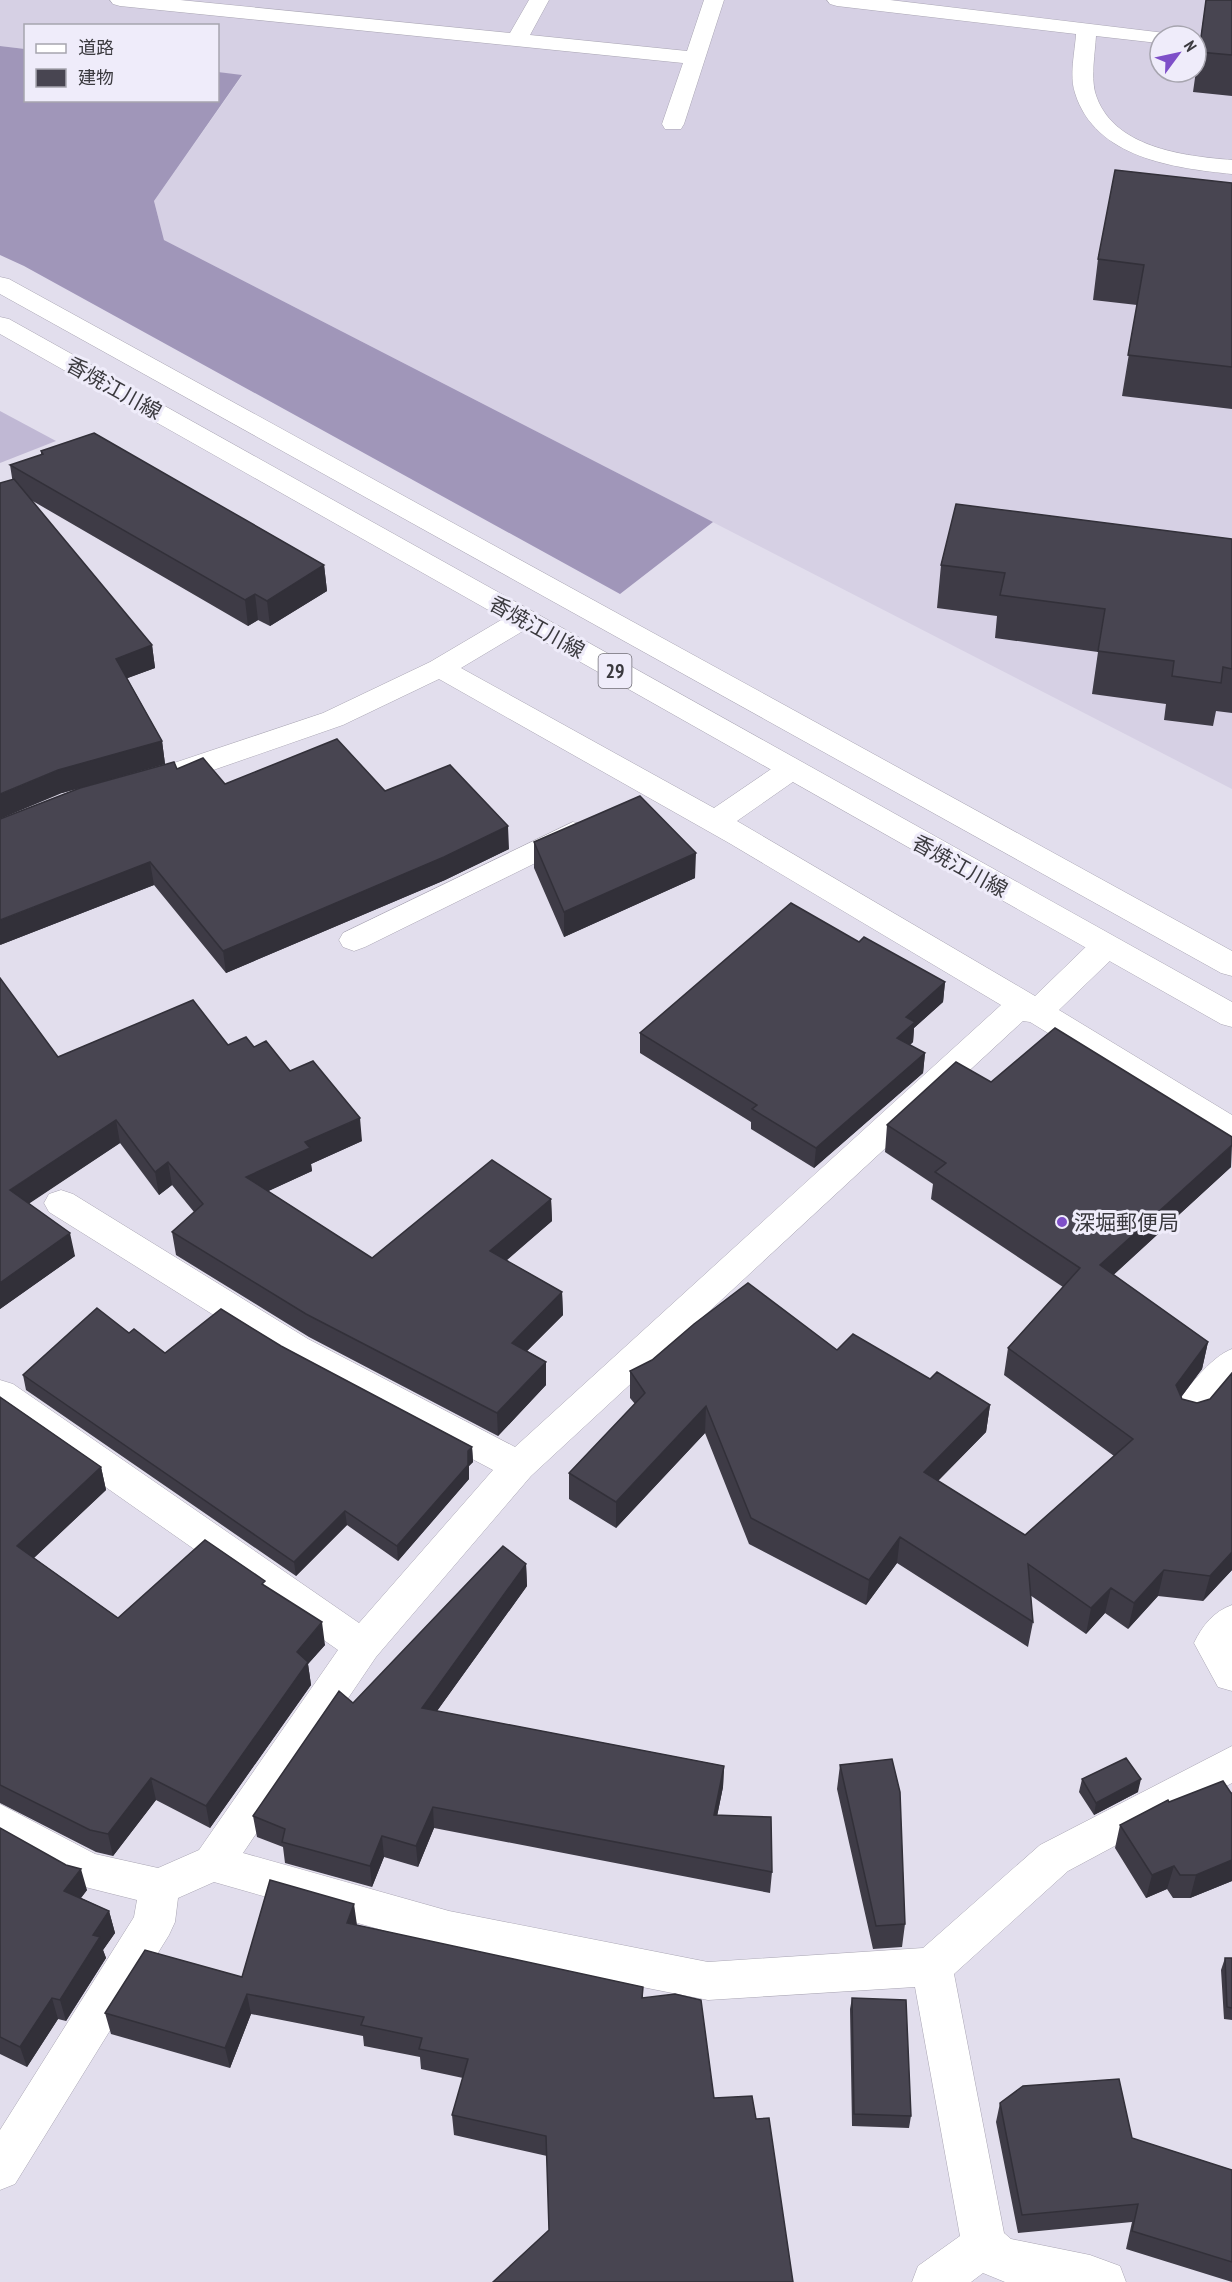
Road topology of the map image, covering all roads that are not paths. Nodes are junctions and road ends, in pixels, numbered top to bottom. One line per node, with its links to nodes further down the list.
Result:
1 (120, 0): 7 (lane)
2 (539, 0): 7 (lane)
3 (714, 0): 8 (lane)
4 (837, 0): 5 (lane)
5 (1086, 29): 6 (lane); 10 (lane)
6 (1148, 37)
7 (517, 40): 8 (lane)
8 (695, 58): 9 (lane)
9 (673, 124)
10 (1232, 167)
11 (0, 284): 23 (street, 香焼江川線 / 29)
12 (0, 324): 13 (street, 香焼江川線 / 29)
13 (523, 619): 14 (street); 15 (street, 香焼江川線 / 29)
14 (440, 668): 16 (street); 17 (street)
15 (790, 770): 20 (street); 22 (street, 香焼江川線 / 29)
16 (141, 783)
17 (659, 789): 18 (street); 20 (street)
18 (627, 805)
19 (596, 821): 21 (street)
20 (715, 822): 24 (street)
21 (354, 940)
22 (1096, 955): 24 (street); 25 (street, 香焼江川線 / 29)
23 (1232, 965)
24 (1038, 1012): 26 (street); 31 (street)
25 (1232, 1016)
26 (1232, 1130)
27 (61, 1203): 31 (street)
28 (1232, 1363): 30 (street)
29 (0, 1394): 33 (street)
30 (1190, 1413)
31 (518, 1466): 33 (street)
32 (1232, 1621): 34 (street)
33 (362, 1647): 37 (street)
34 (1232, 1675)
35 (1232, 1763): 39 (street)
36 (0, 1822): 38 (street)
37 (213, 1863): 38 (street); 39 (street)
38 (159, 1887): 40 (street)
39 (932, 1967): 41 (street)
40 (0, 2169)
41 (999, 2262): 42 (street); 43 (street)
42 (934, 2282)
43 (1104, 2282)

